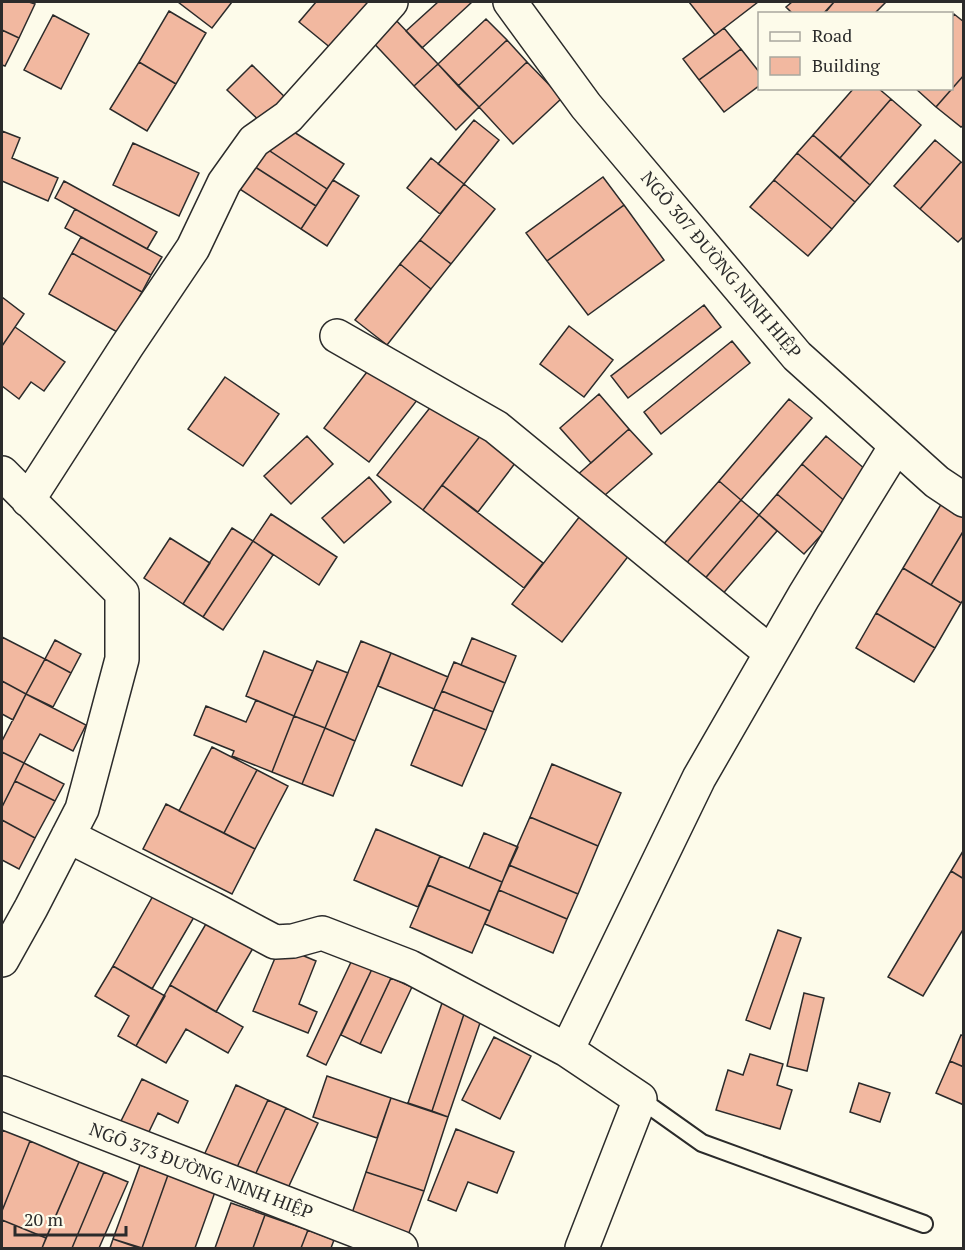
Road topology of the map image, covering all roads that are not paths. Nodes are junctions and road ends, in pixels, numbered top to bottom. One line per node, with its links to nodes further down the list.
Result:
1 (391, 2): 6 (street)
2 (510, 2): 4 (street, NGÕ 307 ĐƯỜNG NINH HIỆP)
3 (337, 336): 8 (street)
4 (896, 446): 7 (street, NGÕ 307 ĐƯỜNG NINH HIỆP); 8 (street)
5 (2, 473): 6 (street)
6 (28, 500): 9 (street)
7 (963, 500)
8 (771, 653): 11 (street)
9 (68, 836): 10 (street); 11 (street)
10 (2, 960)
11 (567, 1050): 13 (street)
12 (2, 1093): 15 (street, NGÕ 373 ĐƯỜNG NINH HIỆP)
13 (640, 1099): 14 (lane); 16 (street)
14 (924, 1224)
15 (401, 1248)
16 (582, 1248)

